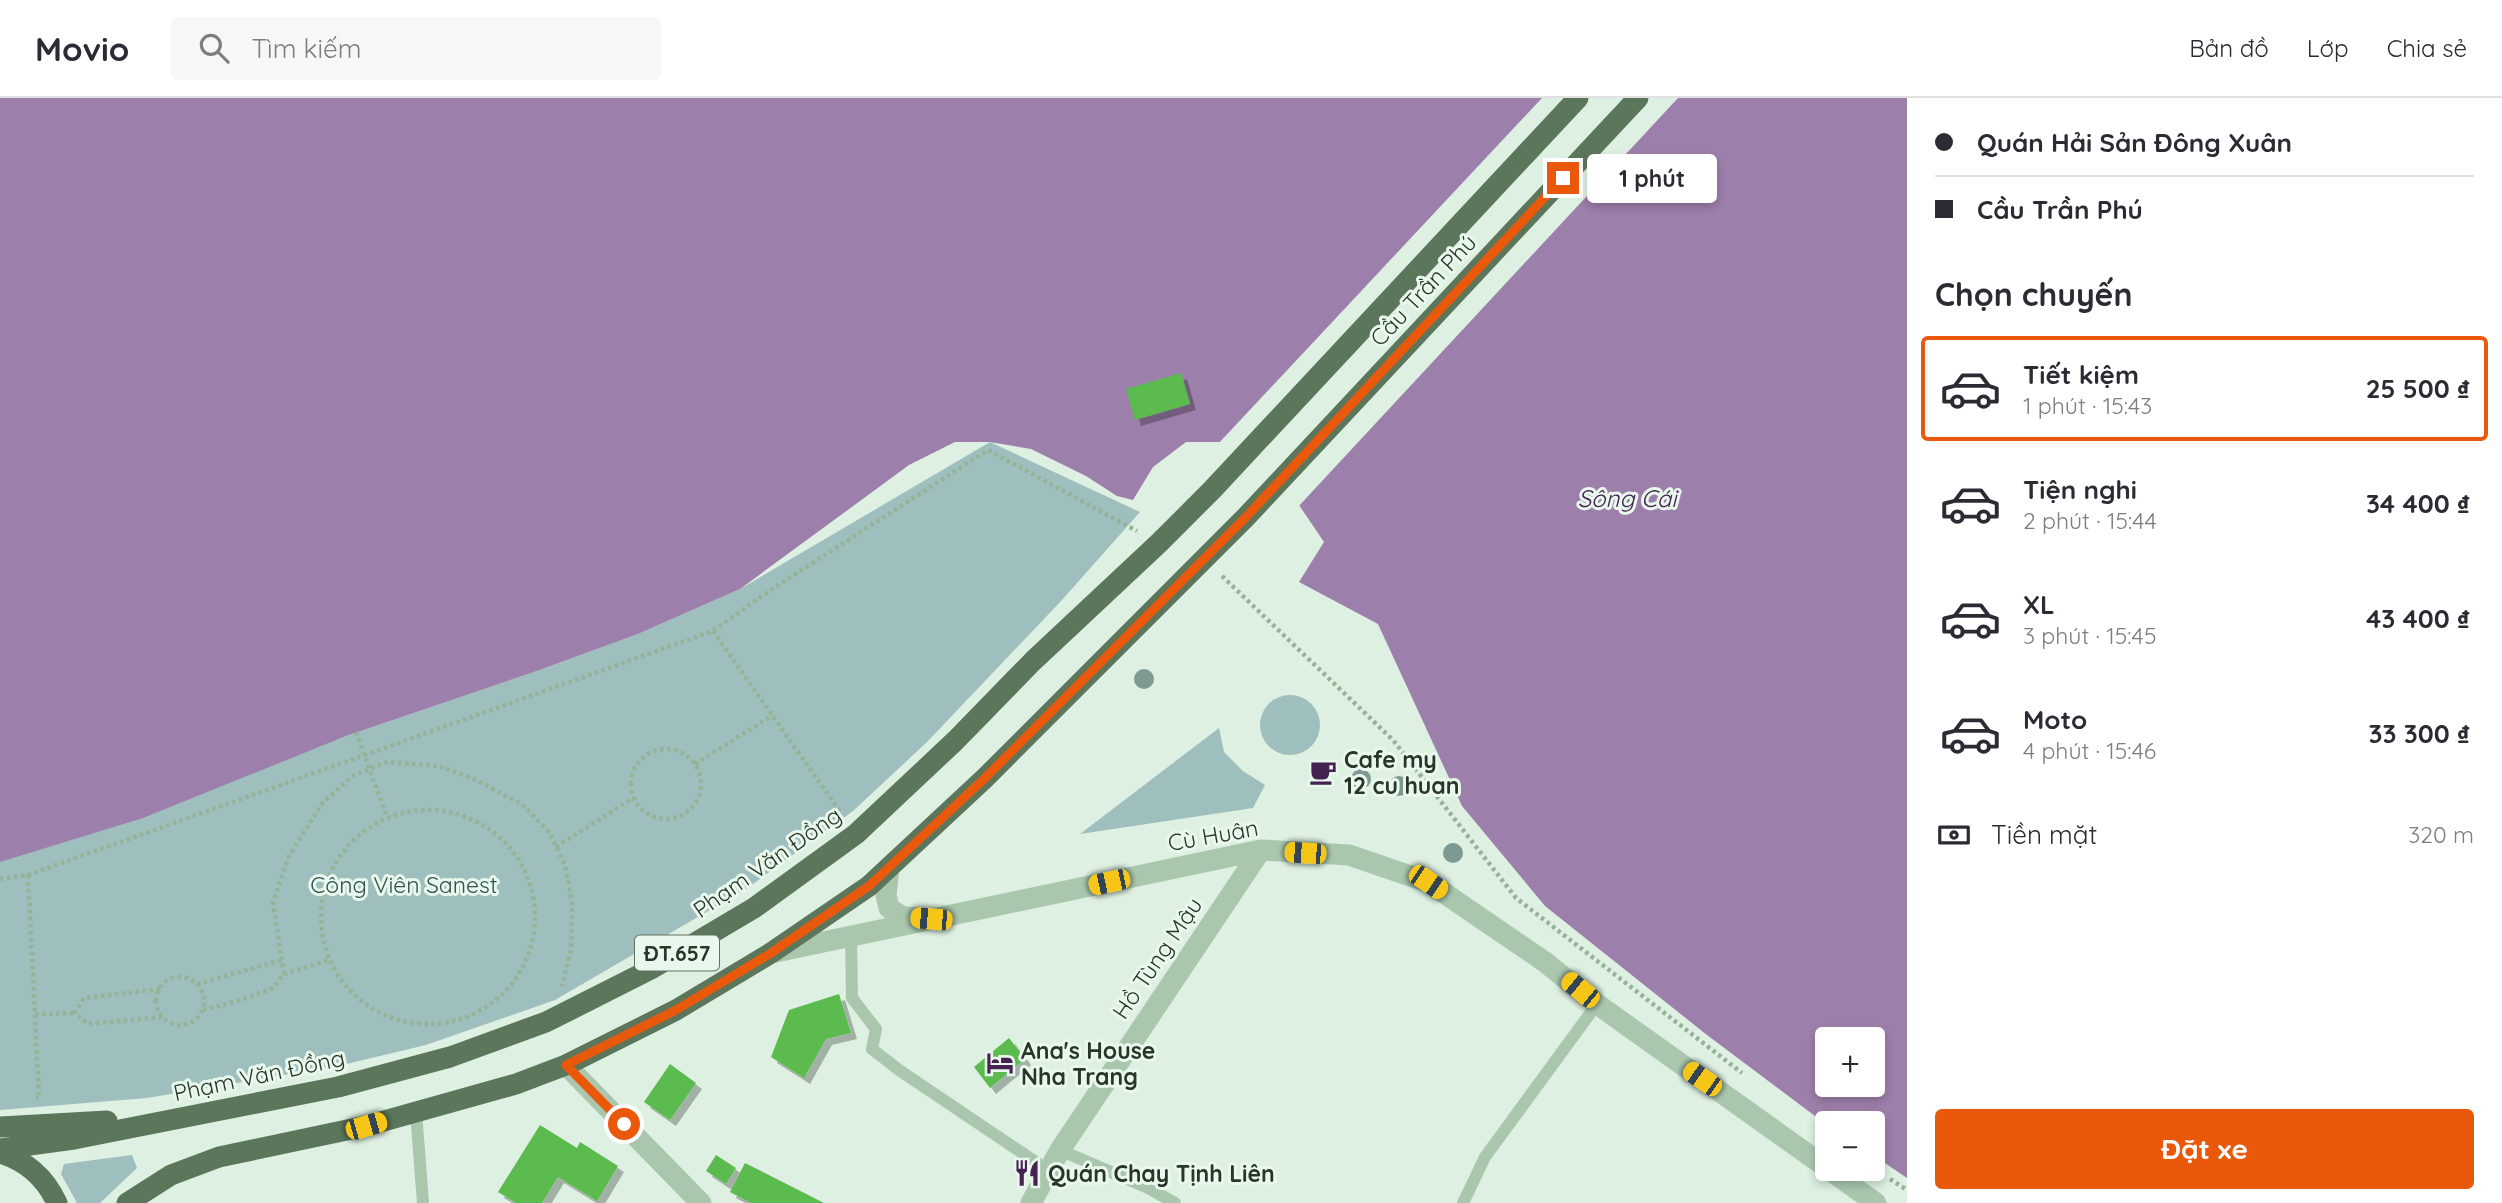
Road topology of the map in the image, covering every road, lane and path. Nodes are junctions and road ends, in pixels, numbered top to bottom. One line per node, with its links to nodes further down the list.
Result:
1 (1578, 98): 3 (main road, Cầu Trần Phú / ĐT.657)
2 (1638, 98): 17 (main road, Cầu Trần Phú / ĐT.657)
3 (1212, 490): 4 (main road, Phạm Văn Đồng / ĐT.657)
4 (1160, 543): 6 (path); 14 (main road, Phạm Văn Đồng / ĐT.657)
5 (1227, 582): 35 (path)
6 (713, 631): 7 (path); 9 (path)
7 (773, 716): 10 (path); 14 (path)
8 (356, 732): 9 (path)
9 (364, 754): 11 (path); 18 (path)
10 (695, 764): 12 (path); 12 (path)
11 (370, 769): 13 (path); 15 (path); 23 (path)
12 (634, 798): 15 (path)
13 (387, 817): 24 (path); 24 (path)
14 (856, 834): 33 (main road, Phạm Văn Đồng / ĐT.657)
15 (556, 847): 33 (path)
16 (1261, 850): 20 (street, Cù Huân); 28 (street, Cù Huân); 40 (street, Hồ Tùng Mậu)
17 (889, 868): 20 (street); 22 (main road, ĐT.657)
18 (28, 875): 19 (path); 31 (path)
19 (0, 879)
20 (931, 919): 21 (street, Cù Huân)
21 (851, 936): 22 (street, Cù Huân); 43 (lane)
22 (771, 953): 34 (main road, ĐT.657)
23 (282, 960): 25 (path); 26 (path)
24 (330, 960): 25 (path)
25 (284, 974): 29 (path)
26 (197, 984): 27 (path); 29 (path)
27 (160, 989): 30 (path); 32 (path)
28 (1597, 1004): 42 (street, Cù Huân); 51 (lane)
29 (203, 1010): 32 (path)
30 (75, 1013): 31 (path); 32 (path)
31 (35, 1014): 36 (path)
32 (163, 1017)
33 (555, 1018): 37 (main road, Phạm Văn Đồng / ĐT.657)
34 (566, 1065): 38 (main road, ĐT.657); 48 (street)
35 (1743, 1073)
36 (26, 1099)
37 (234, 1106): 39 (main road); 41 (main road, Phạm Văn Đồng / ĐT.657)
38 (416, 1112): 46 (main road, ĐT.657); 47 (lane)
39 (0, 1127)
40 (1060, 1150): 43 (street, Hồ Tùng Mậu); 50 (lane)
41 (0, 1151): 45 (main road, Phạm Văn Đồng / ĐT.657)
42 (1815, 1160)
43 (1049, 1171): 49 (street, Hồ Tùng Mậu)
44 (1845, 1181): 52 (street, Cù Huân)
45 (57, 1203)
46 (127, 1203)
47 (424, 1203)
48 (701, 1203)
49 (1031, 1203)
50 (1175, 1203)
51 (1463, 1203)
52 (1876, 1203)

